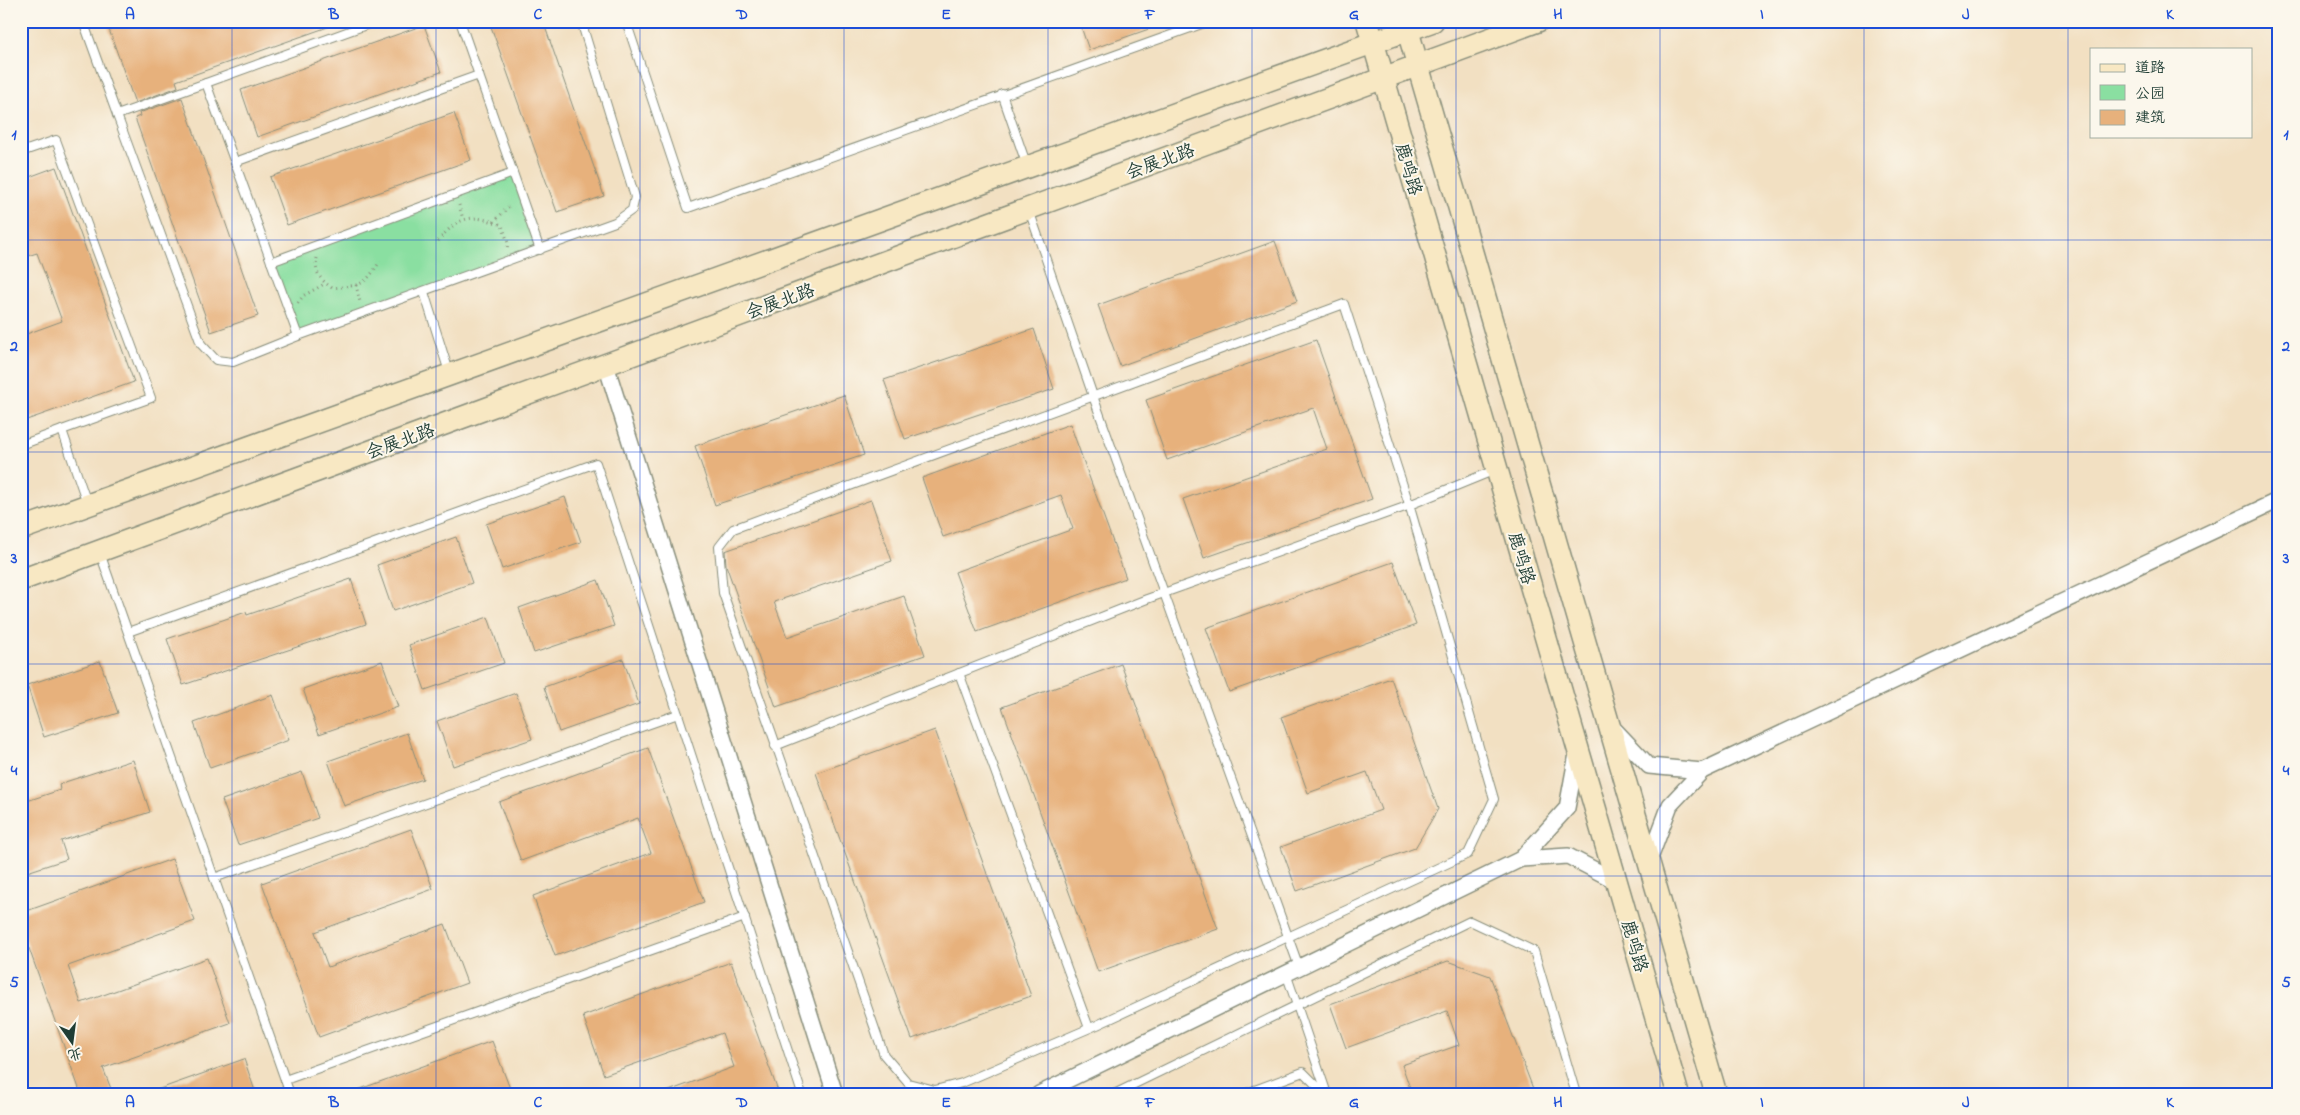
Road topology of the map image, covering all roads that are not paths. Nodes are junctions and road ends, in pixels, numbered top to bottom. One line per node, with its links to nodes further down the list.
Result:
1 (83, 21): 17 (lane)
2 (377, 21): 15 (lane)
3 (460, 21): 13 (lane)
4 (581, 21): 23 (lane)
5 (626, 21): 16 (lane)
6 (1210, 21): 16 (lane)
7 (1367, 21): 11 (main road, 鹿鸣路)
8 (1433, 21): 10 (main road)
9 (1538, 21): 12 (main road, 会展北路)
10 (1407, 26): 11 (main road); 12 (main road, 鹿鸣路)
11 (1373, 41): 14 (main road, 鹿鸣路); 20 (main road)
12 (1418, 64): 14 (main road, 会展北路); 43 (main road, 鹿鸣路)
13 (479, 75): 19 (lane); 21 (lane)
14 (1383, 79): 22 (main road, 会展北路); 32 (main road, 鹿鸣路)
15 (206, 82): 17 (lane); 19 (lane)
16 (1002, 94): 20 (lane)
17 (117, 115): 26 (lane)
18 (21, 152): 30 (lane)
19 (235, 162): 24 (lane)
20 (1026, 166): 28 (main road)
21 (513, 173): 23 (lane); 24 (lane)
22 (1029, 209): 27 (main road, 会展北路); 29 (lane)
23 (540, 250): 25 (lane)
24 (271, 262): 26 (lane)
25 (424, 292): 26 (lane); 28 (lane)
26 (298, 336)
27 (606, 365): 37 (main road, 会展北路); 60 (street)
28 (450, 374): 35 (main road)
29 (1093, 396): 34 (lane); 39 (lane); 44 (lane)
30 (62, 430): 31 (lane); 35 (lane)
31 (21, 444)
32 (1496, 469): 34 (lane); 45 (main road, 鹿鸣路)
33 (2279, 500): 46 (street)
34 (1409, 504): 39 (lane); 52 (lane)
35 (88, 505): 36 (main road)
36 (21, 529)
37 (100, 552): 38 (main road, 会展北路); 40 (lane)
38 (21, 580)
39 (1164, 593): 41 (lane); 52 (lane)
40 (128, 632): 42 (lane); 49 (lane)
41 (959, 673): 44 (lane); 55 (lane)
42 (678, 714): 49 (lane); 51 (lane)
43 (1610, 726): 46 (street); 48 (main road, 鹿鸣路)
44 (775, 746): 55 (lane)
45 (1578, 750): 47 (street); 50 (main road, 鹿鸣路)
46 (1702, 771): 48 (street)
47 (1521, 859): 50 (street); 53 (street)
48 (1649, 861): 66 (main road, 鹿鸣路)
49 (214, 878): 56 (lane)
50 (1616, 881): 65 (main road, 鹿鸣路)
51 (745, 917): 56 (lane); 59 (lane)
52 (1289, 936): 53 (lane); 55 (lane)
53 (1292, 970): 54 (lane); 61 (street)
54 (1296, 1006): 57 (lane); 62 (lane); 64 (lane)
55 (1089, 1028)
56 (285, 1080): 58 (lane)
57 (1573, 1093)
58 (290, 1094)
59 (802, 1094)
60 (835, 1094)
61 (1039, 1094)
62 (1114, 1094)
63 (1244, 1094): 64 (lane)
64 (1326, 1094)
65 (1678, 1094)
66 (1716, 1094)

